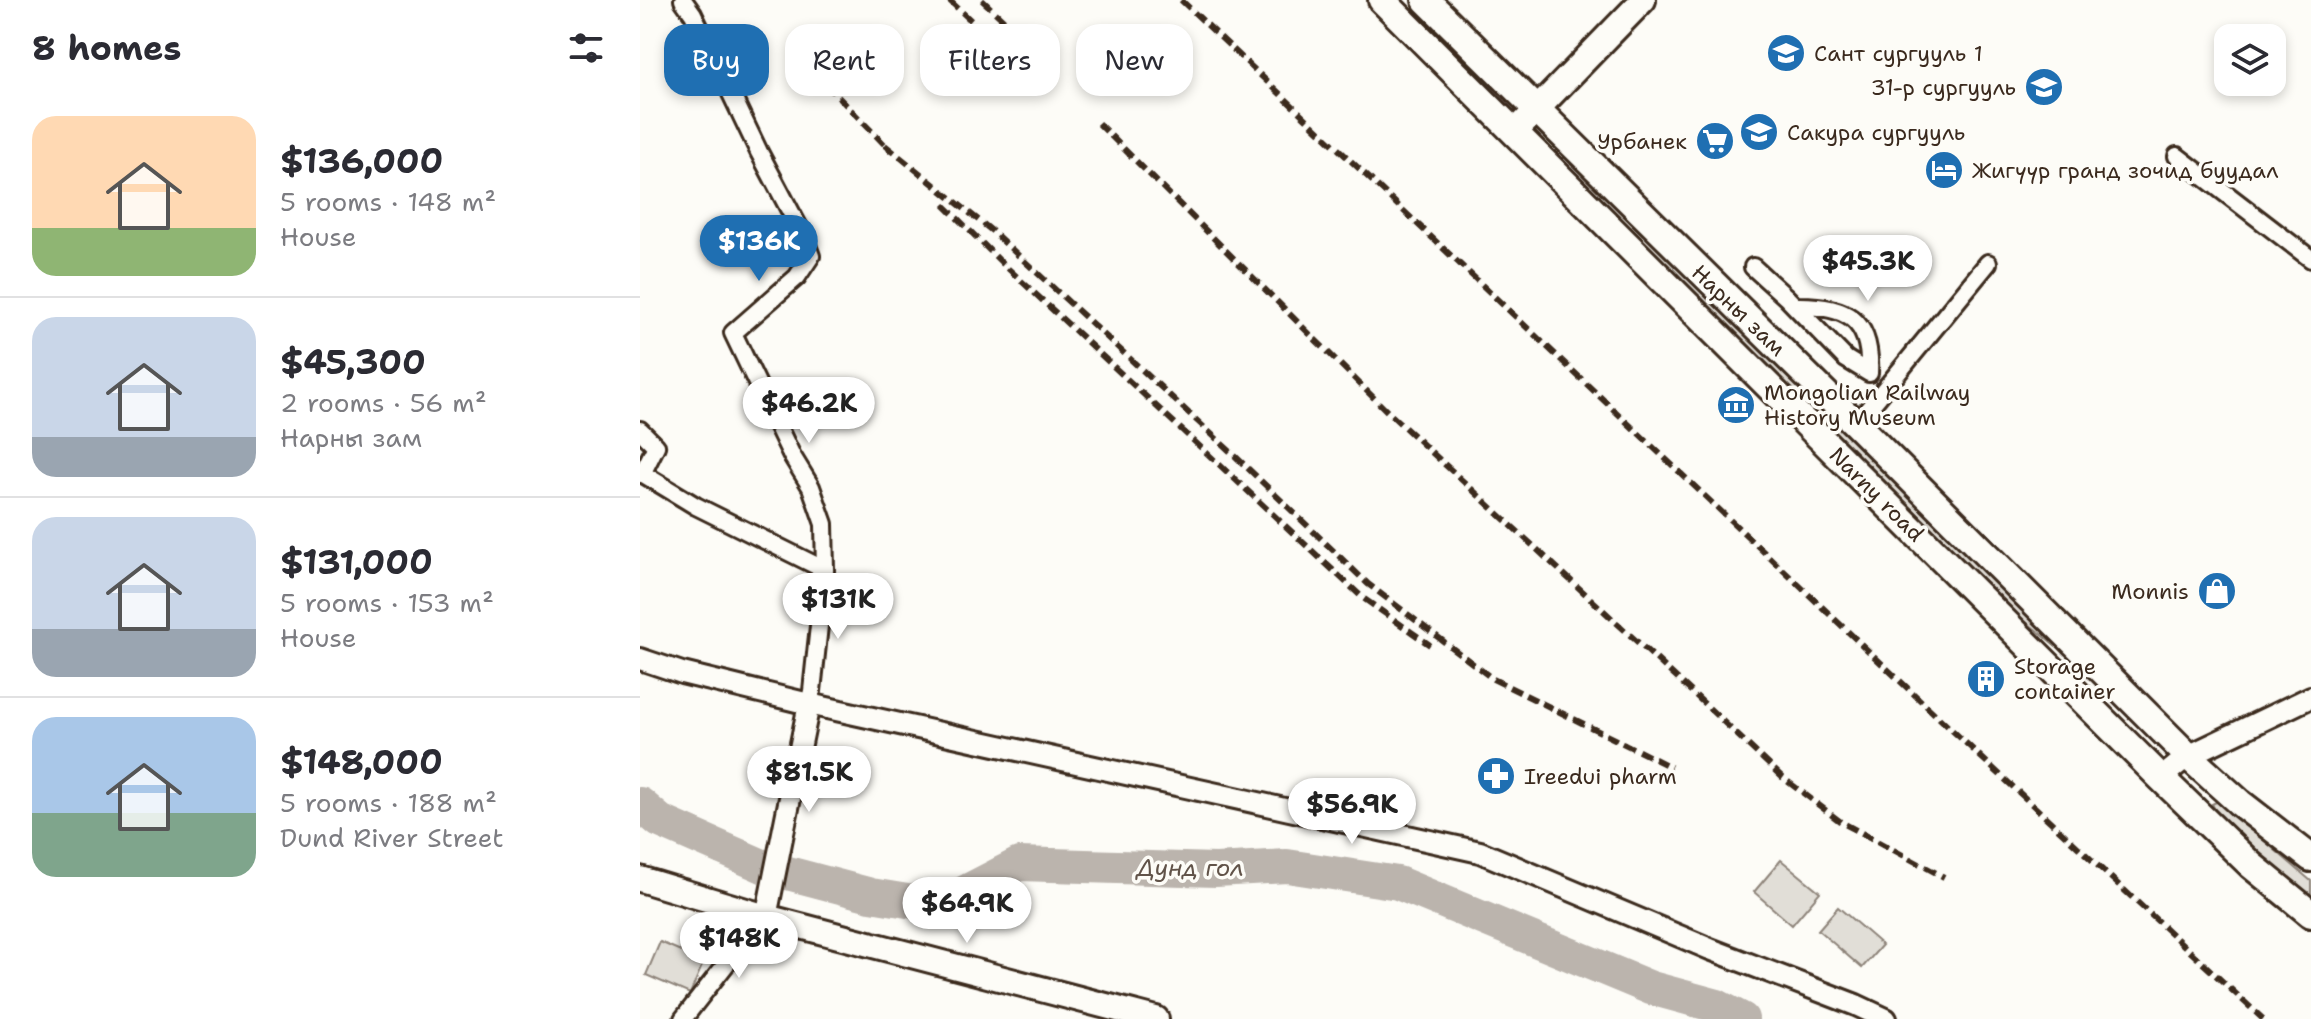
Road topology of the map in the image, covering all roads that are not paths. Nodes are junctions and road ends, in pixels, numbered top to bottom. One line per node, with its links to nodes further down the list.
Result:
1 (683, 0): 15 (street)
2 (1382, 0): 6 (main road, Narny road)
3 (1426, 0): 5 (main road, Нарны зам)
4 (1643, 0): 5 (main road)
5 (1537, 110): 6 (main road); 12 (main road, Нарны зам)
6 (1515, 132): 20 (main road, Narny road)
7 (2177, 156): 8 (street)
8 (2311, 259)
9 (1988, 263): 12 (street)
10 (1753, 267): 11 (street)
11 (1795, 306): 11 (street)
12 (1856, 424): 19 (main road, Нарны зам)
13 (640, 430): 14 (street)
14 (641, 473): 15 (street)
15 (825, 570): 18 (street)
16 (640, 659): 18 (street)
17 (2311, 697): 19 (street)
18 (809, 704): 24 (street); 27 (street)
19 (2188, 756): 20 (street); 21 (main road)
20 (2161, 778): 23 (main road, Narny road)
21 (2311, 858)
22 (640, 879): 24 (main road)
23 (2311, 914)
24 (766, 917): 25 (street); 26 (main road)
25 (683, 1019)
26 (1156, 1019)
27 (1886, 1019)

